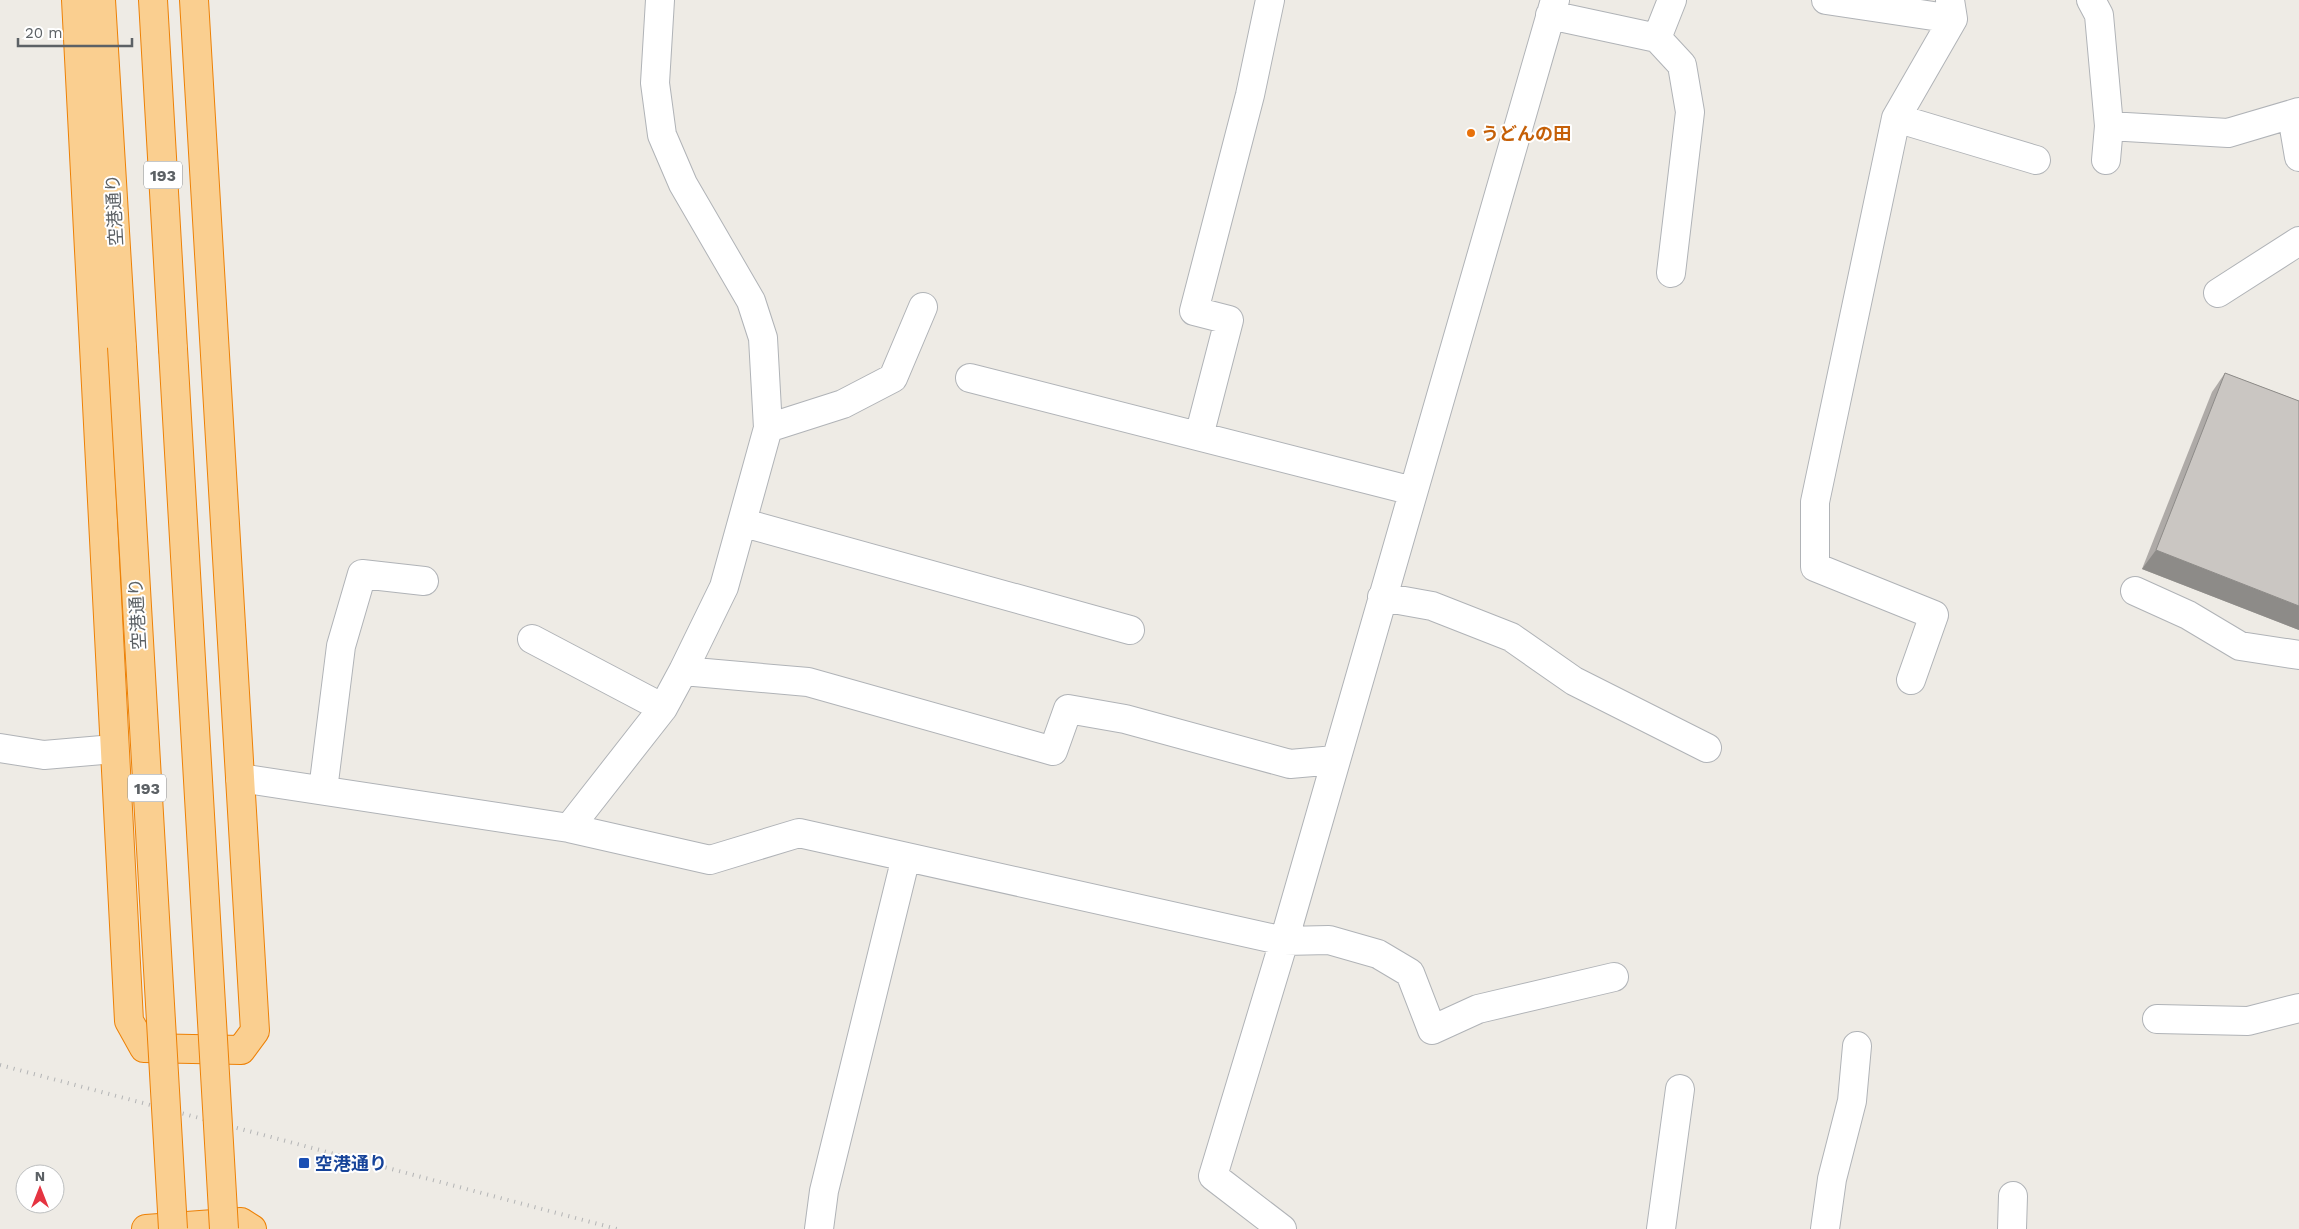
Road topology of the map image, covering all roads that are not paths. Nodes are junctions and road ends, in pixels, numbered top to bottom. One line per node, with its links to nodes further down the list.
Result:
1 (76, 0): 39 (highway)
2 (101, 0): 53 (highway, 空港通り / 193, bridge)
3 (153, 0): 54 (highway, 193, bridge)
4 (194, 0): 41 (highway)
5 (660, 0): 24 (street)
6 (1270, 0): 25 (street)
7 (1672, 0): 12 (street)
8 (1826, 0): 11 (street)
9 (2091, 0): 15 (street)
10 (1553, 8): 12 (street); 26 (street)
11 (1952, 9): 14 (street)
12 (1657, 38): 20 (street)
13 (2296, 114): 15 (street); 16 (street)
14 (1896, 118): 17 (street); 35 (street)
15 (2109, 126): 18 (street)
16 (2299, 157)
17 (2036, 160)
18 (2106, 160)
19 (2299, 241): 21 (street)
20 (1671, 273)
21 (2218, 293)
22 (923, 307): 24 (street)
23 (970, 378): 25 (street)
24 (768, 428): 27 (street)
25 (1199, 436): 26 (street)
26 (1413, 490): 30 (street)
27 (744, 523): 31 (street); 34 (street)
28 (424, 581): 42 (street)
29 (2135, 591): 33 (street)
30 (1382, 597): 38 (street); 40 (street)
31 (1130, 630)
32 (532, 639): 36 (street)
33 (2299, 655)
34 (683, 671): 36 (street); 40 (street)
35 (1911, 680)
36 (663, 708): 43 (street)
37 (0, 748): 39 (street)
38 (1707, 748)
39 (114, 749): 41 (highway)
40 (1335, 760): 45 (street)
41 (240, 778): 42 (street)
42 (323, 790): 43 (street)
43 (569, 828): 44 (street)
44 (906, 857): 45 (street); 56 (street)
45 (1284, 941): 46 (street); 57 (street)
46 (1614, 977)
47 (2299, 1008): 48 (street)
48 (2157, 1019)
49 (1858, 1046): 59 (street)
50 (1680, 1089): 58 (street)
51 (2013, 1196): 60 (street)
52 (146, 1229): 55 (highway)
53 (173, 1229)
54 (224, 1229)
55 (252, 1229)
56 (819, 1229)
57 (1282, 1229)
58 (1661, 1229)
59 (1825, 1229)
60 (2012, 1229)

